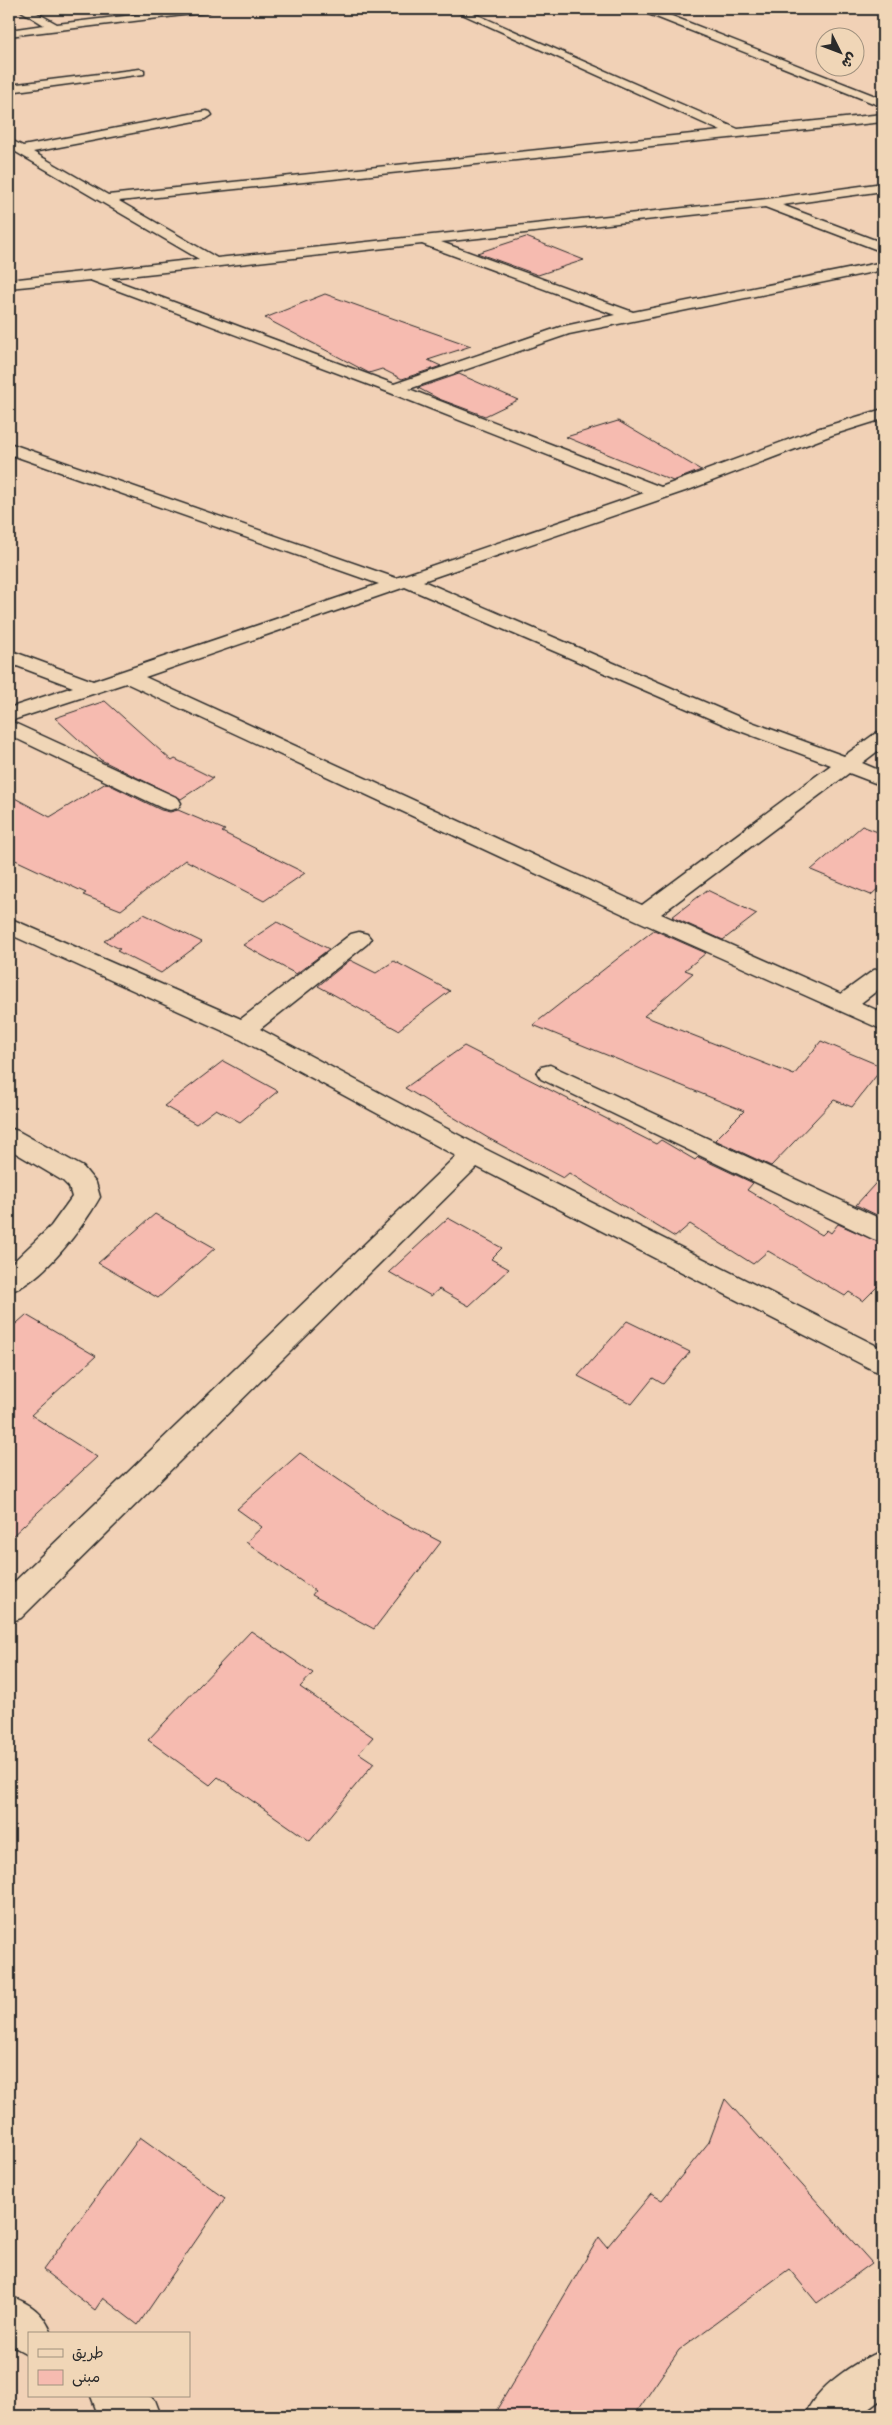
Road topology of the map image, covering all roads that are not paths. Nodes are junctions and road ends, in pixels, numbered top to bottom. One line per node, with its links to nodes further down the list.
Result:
1 (24, 9): 5 (street)
2 (209, 9): 5 (street)
3 (456, 9): 12 (street)
4 (645, 9): 9 (street)
5 (55, 27): 6 (street)
6 (9, 33)
7 (140, 72): 8 (street)
8 (9, 89)
9 (883, 103)
10 (206, 115): 14 (street)
11 (883, 118): 12 (street)
12 (737, 134): 16 (street)
13 (9, 143): 14 (street)
14 (22, 150): 16 (street)
15 (883, 187): 17 (street)
16 (105, 199): 20 (street)
17 (767, 203): 18 (street); 19 (street)
18 (422, 240): 20 (street); 24 (street)
19 (883, 248)
20 (214, 262): 22 (street)
21 (883, 266): 24 (street)
22 (92, 276): 23 (street); 25 (street)
23 (9, 284)
24 (630, 316): 25 (street)
25 (394, 390): 28 (street)
26 (883, 414): 28 (street)
27 (9, 448): 29 (street)
28 (659, 493): 29 (street)
29 (399, 582): 31 (street); 36 (street)
30 (9, 656): 32 (street)
31 (130, 677): 32 (street); 39 (street)
32 (93, 688): 33 (street)
33 (9, 715)
34 (9, 727): 38 (street)
35 (883, 736): 36 (street)
36 (847, 764): 37 (street); 39 (street)
37 (883, 780)
38 (170, 803)
39 (644, 915): 43 (street)
40 (9, 925): 45 (street)
41 (358, 938): 45 (street)
42 (883, 975): 43 (street)
43 (845, 1004): 44 (street)
44 (883, 1022)
45 (243, 1030): 48 (street)
46 (550, 1072): 49 (street)
47 (9, 1137): 50 (street)
48 (474, 1154): 51 (street); 52 (street)
49 (883, 1232)
50 (9, 1282)
51 (883, 1362)
52 (9, 1608)
53 (9, 2318): 54 (street)
54 (28, 2332)
55 (883, 2372): 57 (street)
56 (116, 2398): 58 (street)
57 (842, 2412)
58 (139, 2416)

